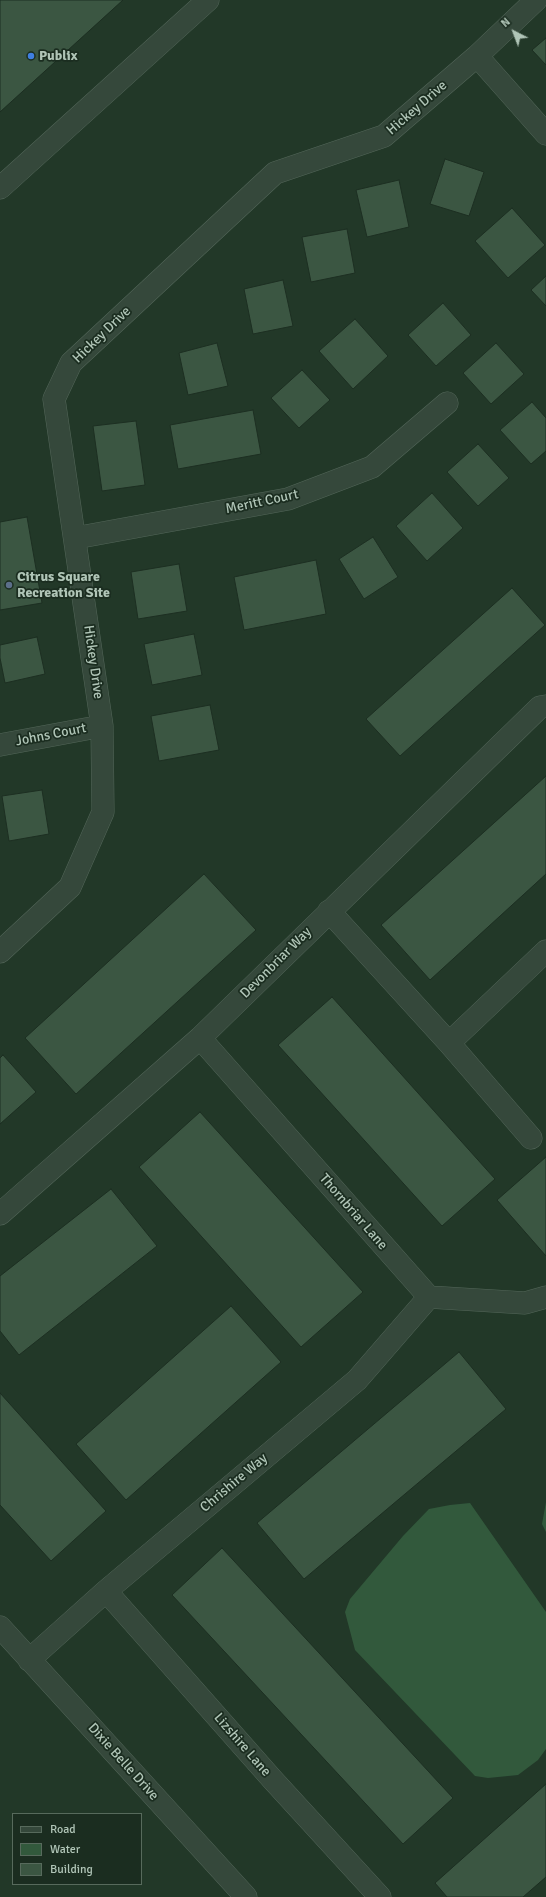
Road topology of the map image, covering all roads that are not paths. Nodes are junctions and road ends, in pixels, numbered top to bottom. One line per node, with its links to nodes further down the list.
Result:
1 (208, 0): 5 (street)
2 (536, 0): 3 (street, Hickey Drive)
3 (477, 56): 4 (street); 7 (street, Hickey Drive)
4 (546, 134)
5 (0, 188)
6 (448, 403): 7 (street, Meritt Court)
7 (75, 538): 9 (street, Hickey Drive)
8 (546, 706): 11 (street, Devonbriar Way)
9 (102, 726): 10 (street, Johns Court); 13 (street, Hickey Drive)
10 (0, 745)
11 (329, 911): 14 (street, Devonbriar Way); 15 (street)
12 (546, 951): 15 (street)
13 (0, 952)
14 (200, 1038): 17 (street, Devonbriar Way); 19 (street, Thornbriar Lane)
15 (449, 1043): 16 (street)
16 (531, 1138)
17 (0, 1214)
18 (546, 1297): 19 (street)
19 (429, 1298): 20 (street, Chrishire Way)
20 (106, 1591): 22 (street, Chrishire Way); 24 (street, Lizshire Lane)
21 (0, 1627): 22 (street, Dixie Belle Drive)
22 (29, 1660): 23 (street, Dixie Belle Drive)
23 (246, 1897)
24 (380, 1897)

